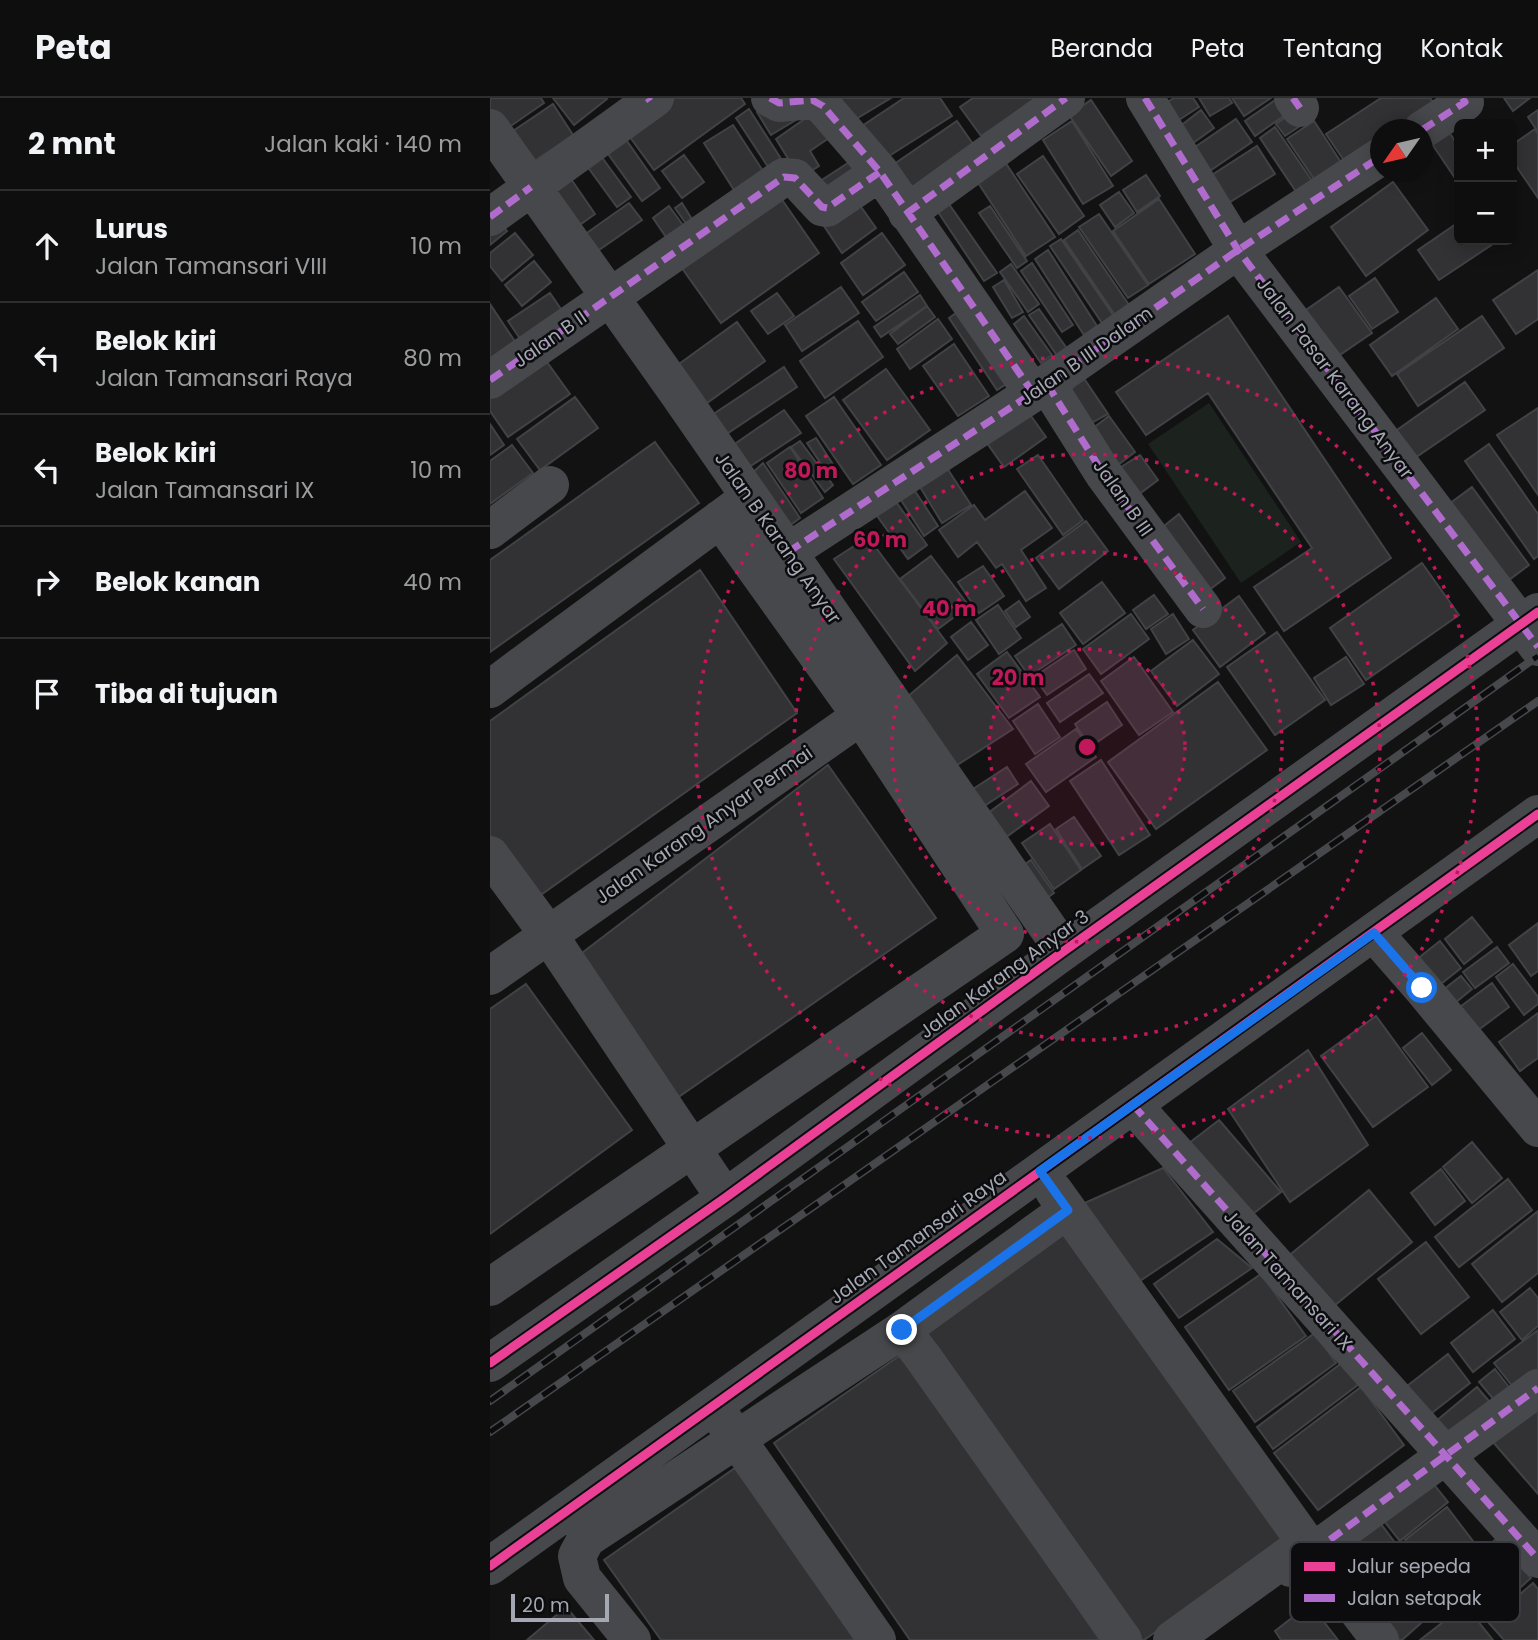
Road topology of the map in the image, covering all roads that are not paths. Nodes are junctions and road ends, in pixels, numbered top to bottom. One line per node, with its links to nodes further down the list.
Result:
1 (770, 98): 9 (street, Jalan B III)
2 (1066, 98): 11 (street)
3 (1145, 98): 13 (street, Jalan Pasar Karang Anyar)
4 (651, 99): 10 (street)
5 (1464, 100): 6 (street)
6 (1433, 123)
7 (490, 128): 10 (street, Jalan B Karang Anyar)
8 (1370, 164): 13 (street, Jalan B III Dalam)
9 (880, 172): 11 (street, Jalan B III); 14 (street, Jalan B II)
10 (531, 187): 12 (street); 14 (street, Jalan B Karang Anyar)
11 (907, 213): 16 (street, Jalan B III)
12 (490, 217)
13 (1238, 250): 16 (street, Jalan B III Dalam); 22 (street, Jalan Pasar Karang Anyar)
14 (609, 298): 15 (street, Jalan B II); 18 (street, Jalan B Karang Anyar)
15 (490, 380)
16 (1040, 389): 20 (street, Jalan B III Dalam); 21 (street, Jalan B III)
17 (550, 485): 19 (street)
18 (733, 509): 20 (street, Jalan B Karang Anyar); 23 (street); 24 (street)
19 (490, 530)
20 (788, 552): 29 (street, Jalan B Karang Anyar)
21 (1203, 609)
22 (1533, 628): 29 (street, Jalan Karang Anyar 3)
23 (490, 689)
24 (861, 716): 28 (street, Jalan Karang Anyar Permai); 33 (street)
25 (1538, 814): 27 (street, Jalan Tamansari Raya)
26 (490, 855): 28 (street)
27 (1374, 933): 31 (street, Jalan Tamansari Raya); 32 (street)
28 (548, 934): 30 (street, Jalan Karang Anyar Permai); 33 (street)
29 (1063, 951): 35 (street, Jalan Karang Anyar 3)
30 (490, 976)
31 (1133, 1105): 34 (street, Jalan Tamansari Raya); 43 (street, Jalan Tamansari IX)
32 (1538, 1128)
33 (692, 1150): 35 (street); 37 (street)
34 (1040, 1171): 36 (street); 41 (street, Jalan Tamansari Raya)
35 (725, 1198): 39 (street, Jalan Karang Anyar 3)
36 (1068, 1210): 38 (street); 44 (street)
37 (490, 1287)
38 (902, 1330): 42 (street); 53 (street)
39 (490, 1363)
40 (1538, 1388): 43 (street)
41 (714, 1406): 42 (street); 49 (street, Jalan Tamansari Raya)
42 (737, 1441): 51 (street); 52 (street)
43 (1444, 1455): 45 (street); 46 (street, Jalan Tamansari IX)
44 (1306, 1542)
45 (1319, 1542)
46 (1538, 1559)
47 (1290, 1561): 54 (street)
48 (1290, 1564): 55 (street)
49 (490, 1566)
50 (1366, 1622): 56 (street)
51 (632, 1640)
52 (877, 1640)
53 (1123, 1640)
54 (1172, 1640)
55 (1194, 1640)
56 (1380, 1640)

